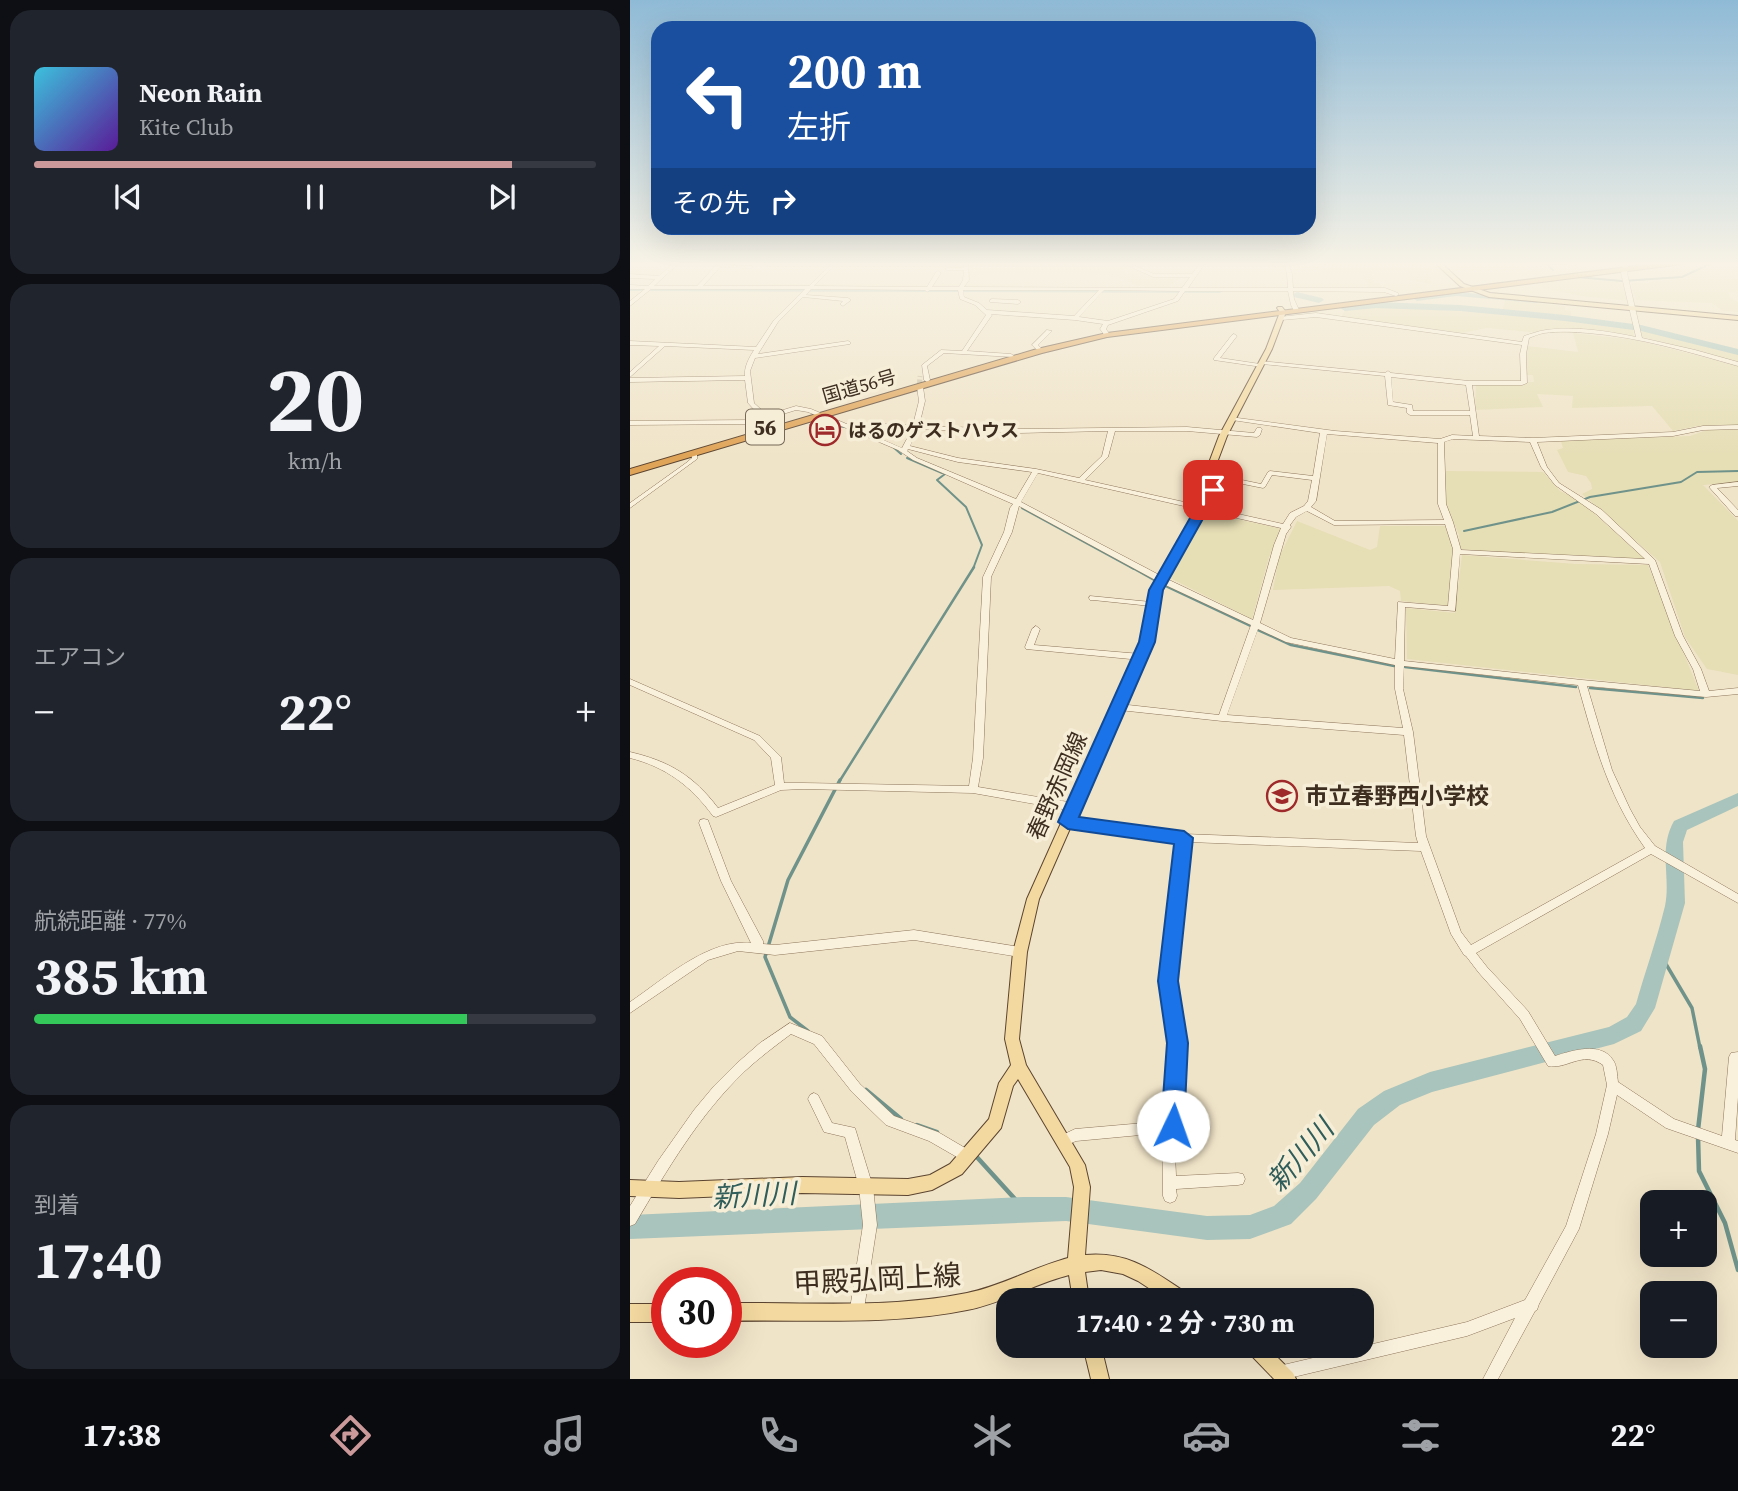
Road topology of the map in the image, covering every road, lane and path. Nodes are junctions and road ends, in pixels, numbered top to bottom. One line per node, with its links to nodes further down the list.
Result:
1 (773, 326): 17 (street)
2 (981, 326): 18 (street)
3 (1104, 326): 9 (street)
4 (1166, 326): 9 (highway, 国道56号 / 56)
5 (1279, 326): 21 (main road, 春野赤岡線)
6 (1397, 326): 14 (street)
7 (1637, 326): 11 (street)
8 (1049, 331): 16 (street)
9 (1106, 334): 16 (highway, 国道56号 / 56); 27 (highway, 国道56号 / 56)
10 (1234, 337): 21 (street)
11 (1639, 339): 14 (street); 22 (street)
12 (630, 343): 15 (street)
13 (848, 343): 19 (street)
14 (1524, 344): 26 (street)
15 (663, 345): 17 (street); 24 (street)
16 (1038, 348): 20 (highway, 国道56号 / 56)
17 (759, 349): 19 (street)
18 (964, 352): 20 (street); 27 (street)
19 (754, 356): 25 (street)
20 (1011, 356): 27 (highway, 国道56号 / 56)
21 (1261, 364): 23 (street); 30 (main road, 春野赤岡線)
22 (1738, 364)
23 (1388, 373): 26 (street); 28 (street)
24 (630, 377): 25 (street)
25 (747, 378): 31 (street)
26 (1469, 383): 28 (street)
27 (921, 384): 29 (highway, 国道56号 / 56); 35 (street)
28 (1472, 413): 40 (street)
29 (818, 414): 31 (street); 33 (street); 44 (highway, 国道56号 / 56); 45 (highway, 国道56号 / 56)
30 (1232, 418): 38 (street); 39 (main road, 春野赤岡線)
31 (767, 419): 32 (street)
32 (630, 423)
33 (847, 425): 35 (street); 43 (street)
34 (1738, 426): 41 (street)
35 (915, 428): 36 (street); 43 (street)
36 (1112, 429): 39 (street); 49 (street)
37 (1259, 429): 39 (street)
38 (1324, 431): 42 (street); 48 (street)
39 (1225, 433): 47 (main road, 春野赤岡線)
40 (1476, 437): 41 (street); 42 (street)
41 (1533, 440): 59 (street)
42 (1441, 441): 56 (street)
43 (904, 449): 46 (street); 51 (street)
44 (694, 453): 45 (highway, 国道56号 / 56); 52 (street)
45 (630, 469)
46 (1036, 471): 49 (street); 51 (street)
47 (1213, 476): 48 (street); 54 (main road, 春野赤岡線)
48 (1315, 478): 53 (street)
49 (1080, 481): 54 (street)
50 (1738, 484): 55 (street)
51 (1017, 503): 60 (street); 76 (street)
52 (630, 506)
53 (1307, 508): 56 (street); 57 (street)
54 (1203, 509): 57 (street); 60 (main road, 春野赤岡線)
55 (1738, 514)
56 (1449, 522): 58 (street)
57 (1287, 527): 63 (street)
58 (1456, 552): 59 (street); 66 (street)
59 (1652, 562): 70 (street)
60 (1162, 580): 62 (main road, 春野赤岡線); 63 (street)
61 (1093, 598): 62 (street)
62 (1151, 604): 65 (main road, 春野赤岡線)
63 (1255, 624): 66 (street); 72 (street)
64 (1036, 629): 65 (street)
65 (1141, 657): 71 (main road, 春野赤岡線)
66 (1401, 663): 68 (street); 73 (street)
67 (630, 681): 75 (street)
68 (1582, 683): 70 (street); 82 (street)
69 (1737, 693): 70 (street)
70 (1706, 694)
71 (1119, 706): 72 (street); 77 (main road, 春野赤岡線)
72 (1222, 718): 73 (street)
73 (1408, 732): 81 (street)
74 (630, 755): 75 (street)
75 (780, 787): 76 (street)
76 (973, 790): 77 (street)
77 (1074, 807): 79 (main road, 春野赤岡線)
78 (704, 822): 84 (street)
79 (1068, 822): 80 (street); 85 (main road, 春野赤岡線)
80 (1184, 838): 81 (street); 92 (street)
81 (1425, 847): 86 (street)
82 (1651, 849): 83 (street); 86 (street)
83 (1738, 898)
84 (759, 948): 85 (street); 87 (street)
85 (1020, 951): 89 (main road, 春野赤岡線)
86 (1468, 952): 90 (street)
87 (630, 1008)
88 (1738, 1058): 94 (street)
89 (1019, 1067): 93 (main road, 春野赤岡線); 95 (main road)
90 (1613, 1085): 94 (street); 104 (street)
91 (814, 1099): 97 (street)
92 (1167, 1127): 93 (street); 96 (street)
93 (1065, 1140): 101 (main road, 春野赤岡線)
94 (1733, 1146)
95 (970, 1152): 97 (main road); 99 (street)
96 (1238, 1179)
97 (866, 1187): 99 (main road); 105 (street)
98 (630, 1188): 99 (main road)
99 (649, 1188): 100 (street)
100 (631, 1218)
101 (1076, 1266): 102 (main road, 春野赤岡線); 103 (main road, 甲殿弘岡上線); 105 (main road, 甲殿弘岡上線)
102 (1079, 1288)
103 (1162, 1288)
104 (1532, 1306): 111 (street); 113 (street)
105 (857, 1309): 106 (main road, 甲殿弘岡上線)
106 (742, 1312)
107 (630, 1313): 108 (main road)
108 (651, 1313)
109 (1095, 1358): 112 (main road)
110 (1266, 1358): 111 (main road)
111 (1285, 1376)
112 (1100, 1379)
113 (1490, 1379)

